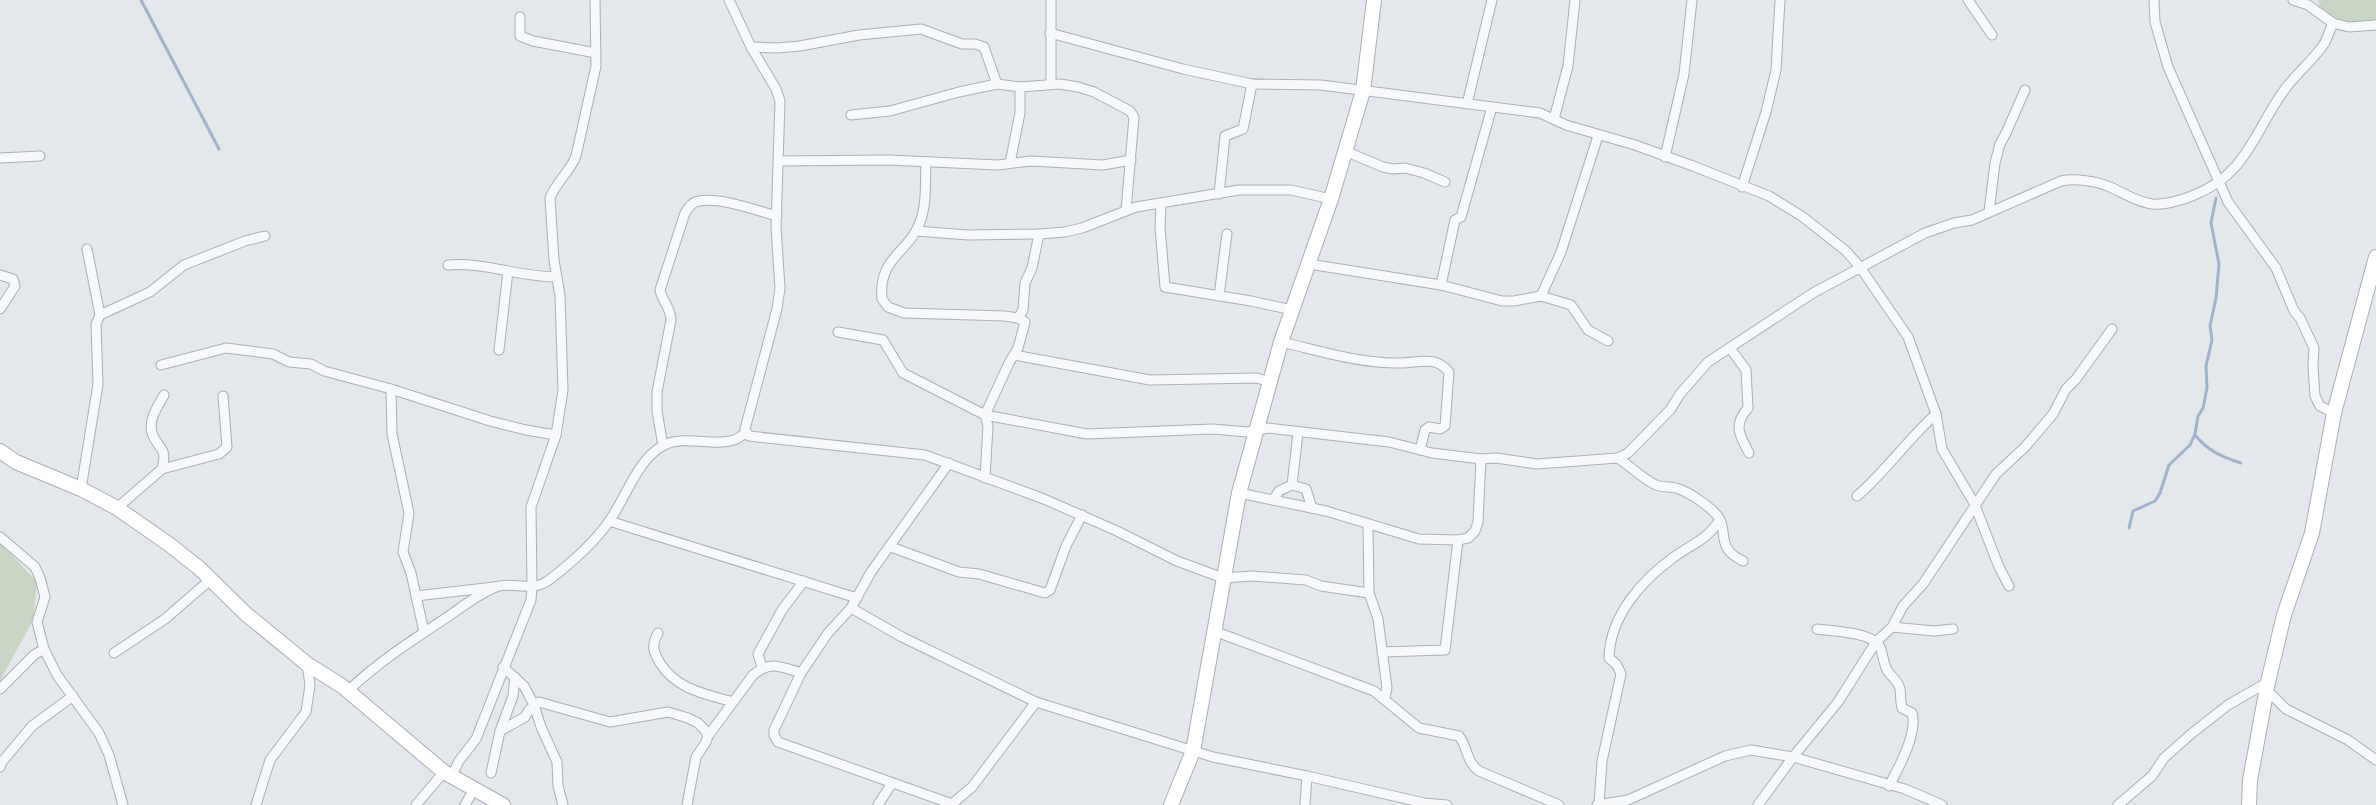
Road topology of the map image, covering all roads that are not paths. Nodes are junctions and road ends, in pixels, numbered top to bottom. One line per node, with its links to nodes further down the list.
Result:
1 (595, 0): 18 (street)
2 (729, 0): 17 (street)
3 (1051, 0): 15 (street)
4 (1374, 0): 24 (street)
5 (1492, 0): 25 (street)
6 (1575, 0): 28 (street)
7 (1692, 0): 32 (street)
8 (1780, 0): 40 (street)
9 (1968, 0): 16 (street)
10 (2154, 0): 39 (street)
11 (2293, 0): 13 (street)
12 (520, 17): 18 (street)
13 (2333, 23): 14 (street); 39 (street)
14 (2376, 25)
15 (1050, 33): 20 (street); 21 (street)
16 (1992, 35)
17 (751, 47): 19 (street); 35 (street)
18 (596, 53): 58 (street)
19 (997, 84): 22 (street); 27 (street)
20 (1052, 84): 22 (street); 34 (street)
21 (1252, 84): 24 (street); 41 (street)
22 (1020, 87): 37 (street)
23 (2025, 90): 45 (street)
24 (1363, 91): 25 (street); 30 (street)
25 (1467, 104): 26 (street)
26 (1492, 107): 28 (street); 59 (street)
27 (851, 115)
28 (1554, 119): 29 (street)
29 (1598, 136): 32 (street); 62 (street)
30 (1345, 151): 38 (street); 42 (street)
31 (40, 156): 33 (street)
32 (1665, 157): 40 (street)
33 (0, 158)
34 (1131, 160): 37 (street); 44 (street)
35 (779, 161): 36 (street); 46 (street)
36 (926, 162): 37 (street); 47 (street)
37 (1010, 163)
38 (1445, 182)
39 (2218, 182): 45 (street); 79 (street)
40 (1742, 187): 55 (street)
41 (1219, 194): 42 (street); 43 (street)
42 (1331, 199): 53 (street)
43 (1161, 204): 44 (street); 61 (street)
44 (1126, 210): 48 (street)
45 (1989, 213): 55 (street)
46 (777, 216): 83 (street); 86 (street)
47 (916, 231): 48 (street); 66 (street)
48 (1039, 234): 66 (street)
49 (1227, 234): 61 (street)
50 (265, 236): 65 (street)
51 (87, 249): 65 (street)
52 (2376, 257): 60 (street)
53 (1309, 264): 59 (street); 64 (street)
54 (448, 265): 56 (street)
55 (1860, 267): 71 (street); 80 (street)
56 (508, 271): 58 (street); 72 (street)
57 (0, 275): 63 (street)
58 (557, 277): 85 (street)
59 (1441, 285): 62 (street)
60 (2372, 289): 79 (street)
61 (1219, 296): 64 (street)
62 (1541, 296): 69 (street)
63 (0, 309)
64 (1292, 310): 70 (street)
65 (100, 315): 96 (street)
66 (1018, 318): 73 (street)
67 (2112, 329): 100 (street)
68 (838, 332): 81 (street)
69 (1608, 341)
70 (1281, 342): 75 (street); 87 (street)
71 (1730, 348): 89 (street); 90 (street)
72 (499, 350)
73 (1014, 355): 75 (street); 81 (street)
74 (161, 365): 76 (street)
75 (1270, 382): 82 (street)
76 (391, 389): 85 (street); 118 (street)
77 (164, 396): 93 (street)
78 (223, 396): 93 (street)
79 (2334, 413): 136 (street)
80 (1936, 414): 98 (street); 100 (street)
81 (985, 415): 82 (street); 94 (street)
82 (1256, 429): 84 (street); 97 (street)
83 (746, 433): 86 (street); 92 (street)
84 (1298, 433): 87 (street); 95 (street)
85 (556, 435): 116 (street)
86 (663, 446): 105 (street)
87 (1420, 450): 91 (street)
88 (0, 451): 96 (street)
89 (1749, 453)
90 (1618, 458): 91 (street); 104 (street)
91 (1481, 459): 108 (street)
92 (949, 463): 94 (street); 109 (street)
93 (162, 469): 101 (street)
94 (985, 478): 103 (street)
95 (1293, 485): 99 (street); 102 (street)
96 (81, 489): 101 (street)
97 (1239, 493): 99 (street); 111 (street)
98 (1857, 496)
99 (1273, 500): 102 (street)
100 (1974, 503): 115 (street); 121 (street)
101 (117, 508): 112 (street)
102 (1312, 508): 106 (street)
103 (1082, 515): 109 (street); 111 (street)
104 (1720, 520): 110 (street); 170 (street)
105 (609, 522): 113 (street); 116 (street)
106 (1368, 525): 108 (street); 117 (street)
107 (0, 537): 128 (street)
108 (1458, 540): 129 (street)
109 (891, 547): 119 (street)
110 (1743, 561)
111 (1223, 578): 117 (street); 124 (street)
112 (210, 580): 130 (street); 131 (street)
113 (804, 581): 119 (street); 133 (street)
114 (498, 586): 116 (street); 118 (street); 125 (street)
115 (2009, 586)
116 (532, 587): 132 (street)
117 (1369, 592): 129 (street)
118 (416, 596): 125 (street)
119 (857, 598): 120 (street)
120 (851, 608): 134 (street); 142 (street)
121 (1892, 627): 123 (street); 127 (street)
122 (1817, 629): 127 (street)
123 (1953, 629)
124 (1214, 631): 140 (street); 146 (street)
125 (424, 632): 138 (street)
126 (658, 633): 141 (street)
127 (1876, 642): 147 (street); 154 (street)
128 (44, 649): 137 (street); 139 (street)
129 (1382, 652): 140 (street)
130 (114, 653)
131 (307, 664): 138 (street); 158 (street)
132 (503, 667): 135 (street); 151 (street)
133 (762, 667): 134 (street); 141 (street)
134 (801, 673): 153 (street)
135 (515, 677): 143 (street); 144 (street)
136 (2267, 686): 148 (street); 173 (street); 174 (street)
137 (0, 689)
138 (348, 691): 151 (street)
139 (73, 696): 149 (street); 157 (street)
140 (1385, 698): 169 (street)
141 (733, 702): 145 (street)
142 (1036, 702): 146 (street); 165 (street)
143 (534, 705): 144 (street); 145 (street); 162 (street)
144 (500, 731): 150 (street)
145 (708, 736): 163 (street)
146 (1193, 751): 152 (street); 166 (street)
147 (1793, 757): 154 (street); 170 (street); 171 (street)
148 (2376, 760)
149 (0, 763)
150 (491, 773)
151 (448, 774): 155 (street); 159 (street)
152 (1308, 776): 156 (street); 167 (street)
153 (892, 783): 164 (street); 165 (street)
154 (1889, 786): 172 (street)
155 (474, 789): 160 (street); 161 (street)
156 (1424, 804): 168 (street)
157 (123, 805)
158 (256, 805)
159 (416, 805)
160 (465, 805)
161 (503, 805)
162 (563, 805)
163 (687, 805)
164 (878, 805)
165 (953, 805)
166 (1171, 805)
167 (1305, 805)
168 (1447, 805)
169 (1559, 805)
170 (1598, 805)
171 (1758, 805)
172 (1942, 805)
173 (2118, 805)
174 (2248, 805)

